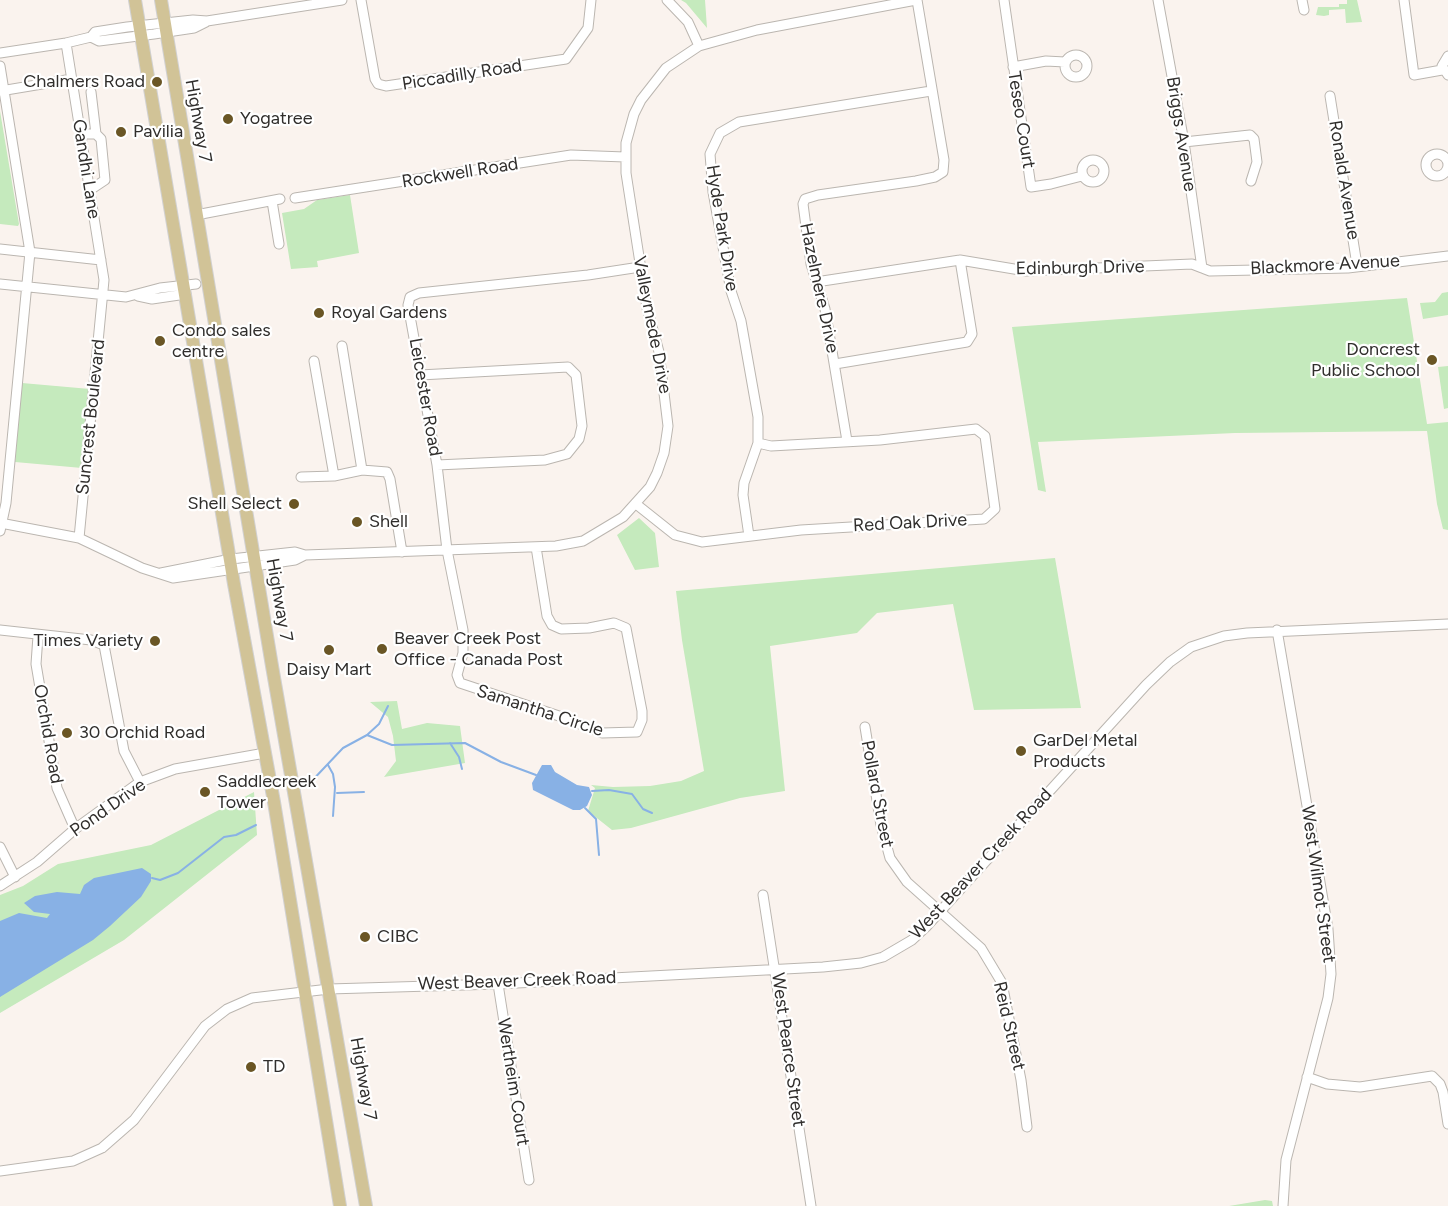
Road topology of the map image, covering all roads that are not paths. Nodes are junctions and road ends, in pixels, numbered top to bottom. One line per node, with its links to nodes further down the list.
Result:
1 (135, 0): 12 (main road)
2 (161, 0): 11 (main road, Highway 7)
3 (342, 0): 11 (street)
4 (361, 0): 5 (street, Piccadilly Road)
5 (591, 0)
6 (667, 0): 14 (street)
7 (916, 0): 14 (street, Valleymede Drive); 23 (street, Hazelmere Drive)
8 (1004, 0): 19 (street, Teseo Court)
9 (1158, 0): 28 (street, Briggs Avenue)
10 (1404, 0): 20 (street)
11 (165, 27): 12 (street); 34 (main road, Highway 7)
12 (140, 30): 13 (street); 47 (main road)
13 (66, 43): 15 (street); 21 (street, Gandhi Lane)
14 (699, 46): 29 (street, Valleymede Drive)
15 (0, 53)
16 (1448, 56): 20 (street)
17 (1065, 62): 19 (street)
18 (0, 66): 22 (street)
19 (1013, 67): 30 (street, Teseo Court)
20 (1445, 72)
21 (72, 79): 22 (street); 26 (street, Gandhi Lane)
22 (2, 90): 37 (street)
23 (931, 91): 44 (street, Hazelmere Drive); 54 (street, Hyde Park Drive)
24 (91, 92): 27 (street)
25 (1330, 96): 41 (street, Ronald Avenue)
26 (81, 134): 27 (street); 32 (street, Gandhi Lane)
27 (96, 134): 32 (street)
28 (1184, 142): 31 (street); 43 (street, Briggs Avenue)
29 (625, 157): 33 (street, Rockwell Road); 42 (street, Valleymede Drive)
30 (1082, 176)
31 (1251, 181)
32 (90, 190): 39 (street, Gandhi Lane)
33 (295, 198)
34 (196, 215): 35 (street); 66 (main road, Highway 7)
35 (279, 244)
36 (0, 249): 37 (street)
37 (30, 252): 39 (street); 46 (street)
38 (1448, 256): 41 (street, Blackmore Avenue)
39 (101, 260): 48 (street, Gandhi Lane)
40 (960, 260): 43 (street, Edinburgh Drive); 44 (street, Edinburgh Drive); 51 (street)
41 (1357, 265): 43 (street, Blackmore Avenue)
42 (640, 267): 52 (street, Leicester Road); 59 (street, Valleymede Drive)
43 (1202, 268)
44 (816, 282): 51 (street, Hazelmere Drive)
45 (0, 284): 46 (street)
46 (26, 288): 48 (street); 60 (street)
47 (189, 288): 48 (street); 67 (main road)
48 (104, 296): 62 (street, Suncrest Boulevard)
49 (342, 346): 56 (street)
50 (314, 361): 57 (street)
51 (835, 364): 53 (street, Hazelmere Drive)
52 (420, 375): 55 (street, Leicester Road); 55 (street)
53 (847, 441): 54 (street, Red Oak Drive); 61 (street, Red Oak Drive)
54 (758, 443): 61 (street, Hyde Park Drive)
55 (437, 465): 64 (street, Leicester Road)
56 (362, 470): 57 (street); 65 (street)
57 (334, 476): 58 (street)
58 (301, 477)
59 (636, 504): 61 (street, Red Oak Drive); 63 (street, Valleymede Drive)
60 (1, 526): 62 (street)
61 (748, 536)
62 (79, 538): 67 (street, Valleymede Drive)
63 (536, 548): 64 (street, Valleymede Drive); 64 (street, Samantha Circle)
64 (447, 550): 65 (street, Valleymede Drive)
65 (402, 552): 66 (street, Valleymede Drive)
66 (254, 561): 67 (street, Valleymede Drive); 83 (main road, Highway 7)
67 (231, 565): 73 (main road)
68 (1448, 624): 70 (street, West Beaver Creek Road)
69 (0, 630): 71 (street)
70 (1277, 630): 80 (street, West Beaver Creek Road); 85 (street, West Wilmot Street)
71 (38, 636): 74 (street); 75 (street, Orchid Road)
72 (865, 727): 80 (street, Pollard Street)
73 (265, 753): 74 (street, Pond Drive); 84 (main road)
74 (140, 782): 75 (street, Pond Drive)
75 (75, 829): 77 (street, Pond Drive)
76 (0, 847): 77 (street)
77 (15, 878): 78 (street, Pond Drive)
78 (0, 886)
79 (764, 895): 81 (street, West Pearce Street)
80 (940, 912): 81 (street, West Beaver Creek Road); 87 (street, Reid Street)
81 (776, 970): 82 (street, West Beaver Creek Road); 92 (street, West Pearce Street)
82 (498, 984): 83 (street, West Beaver Creek Road); 89 (street, Wertheim Court)
83 (329, 988): 84 (street, West Beaver Creek Road); 91 (main road, Highway 7)
84 (310, 990): 88 (street, West Beaver Creek Road); 90 (main road)
85 (1307, 1077): 86 (street); 93 (street, West Wilmot Street)
86 (1448, 1124)
87 (1028, 1127)
88 (0, 1172)
89 (529, 1180)
90 (340, 1206)
91 (366, 1206)
92 (811, 1206)
93 (1283, 1206)

